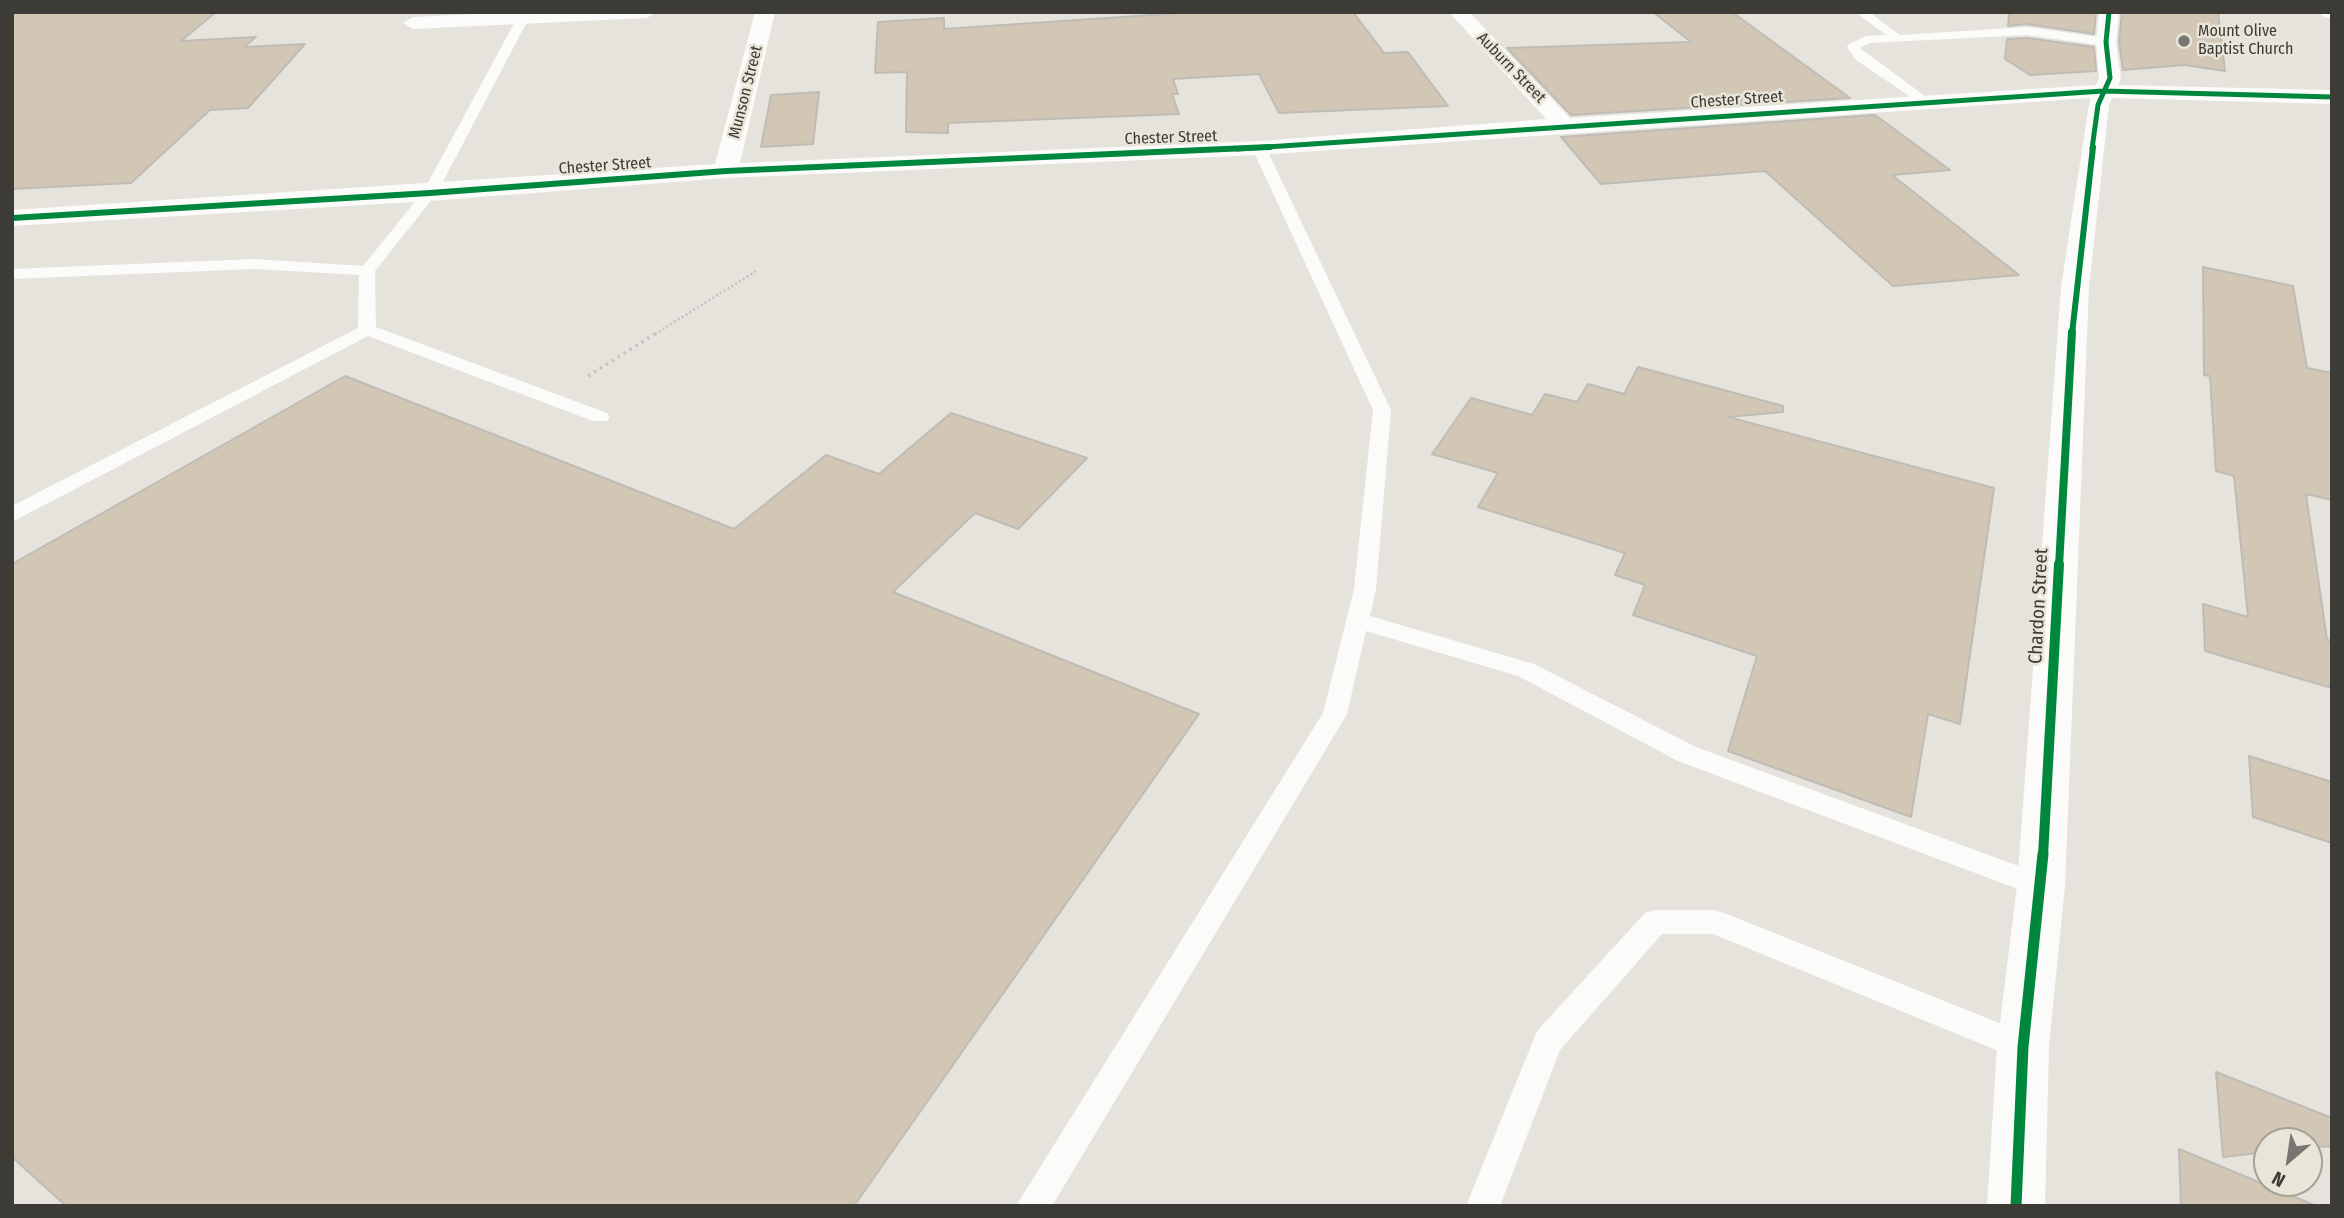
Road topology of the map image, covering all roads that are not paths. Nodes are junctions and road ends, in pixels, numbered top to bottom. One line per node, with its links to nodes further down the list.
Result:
1 (647, 12): 5 (street)
2 (765, 12): 14 (street, Munson Street)
3 (1458, 12): 12 (street, Auburn Street)
4 (1861, 12): 8 (lane)
5 (523, 18): 6 (street); 15 (lane)
6 (413, 23)
7 (2108, 27): 8 (lane); 9 (street, Chardon Street)
8 (1897, 38): 11 (lane)
9 (2103, 91): 10 (street, Chester Street); 11 (street, Chester Street); 23 (street, Chardon Street)
10 (2332, 97)
11 (1924, 102): 12 (street, Chester Street)
12 (1564, 125): 13 (street, Chester Street)
13 (1259, 148): 14 (street, Chester Street); 22 (lane)
14 (726, 171): 15 (street, Chester Street)
15 (430, 193): 16 (street, Chester Street); 17 (lane)
16 (12, 218)
17 (366, 271): 18 (lane); 19 (lane)
18 (12, 274)
19 (367, 330): 20 (lane); 21 (lane)
20 (600, 417)
21 (12, 514)
22 (1358, 621): 23 (lane); 25 (lane)
23 (2041, 887): 24 (street, Chardon Street)
24 (2023, 1047): 26 (lane); 27 (street, Chardon Street)
25 (1033, 1206)
26 (1483, 1206)
27 (2016, 1206)

